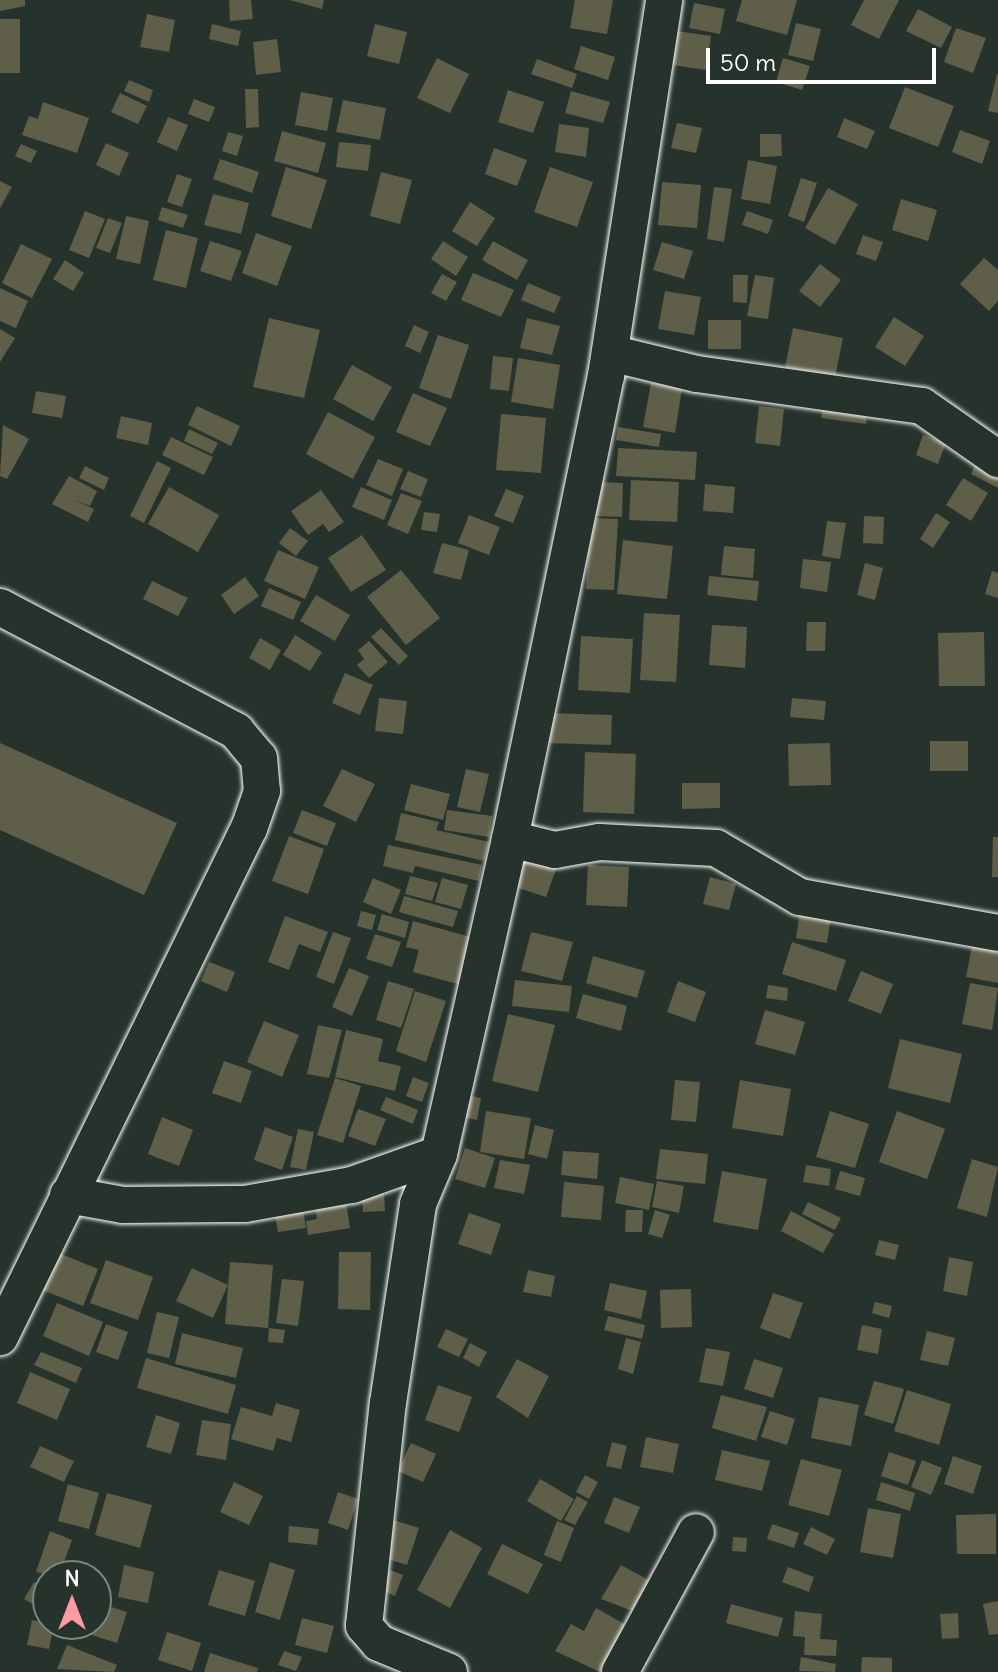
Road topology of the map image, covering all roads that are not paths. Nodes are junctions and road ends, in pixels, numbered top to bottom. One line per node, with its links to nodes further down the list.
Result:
1 (664, 0): 2 (street)
2 (610, 353): 3 (street); 5 (street)
3 (998, 459)
4 (0, 607): 8 (street)
5 (510, 839): 6 (street); 7 (street)
6 (998, 933)
7 (439, 1154): 8 (street); 11 (street)
8 (68, 1195): 9 (street)
9 (0, 1337)
10 (696, 1532): 12 (street)
11 (449, 1672)
12 (620, 1672)

